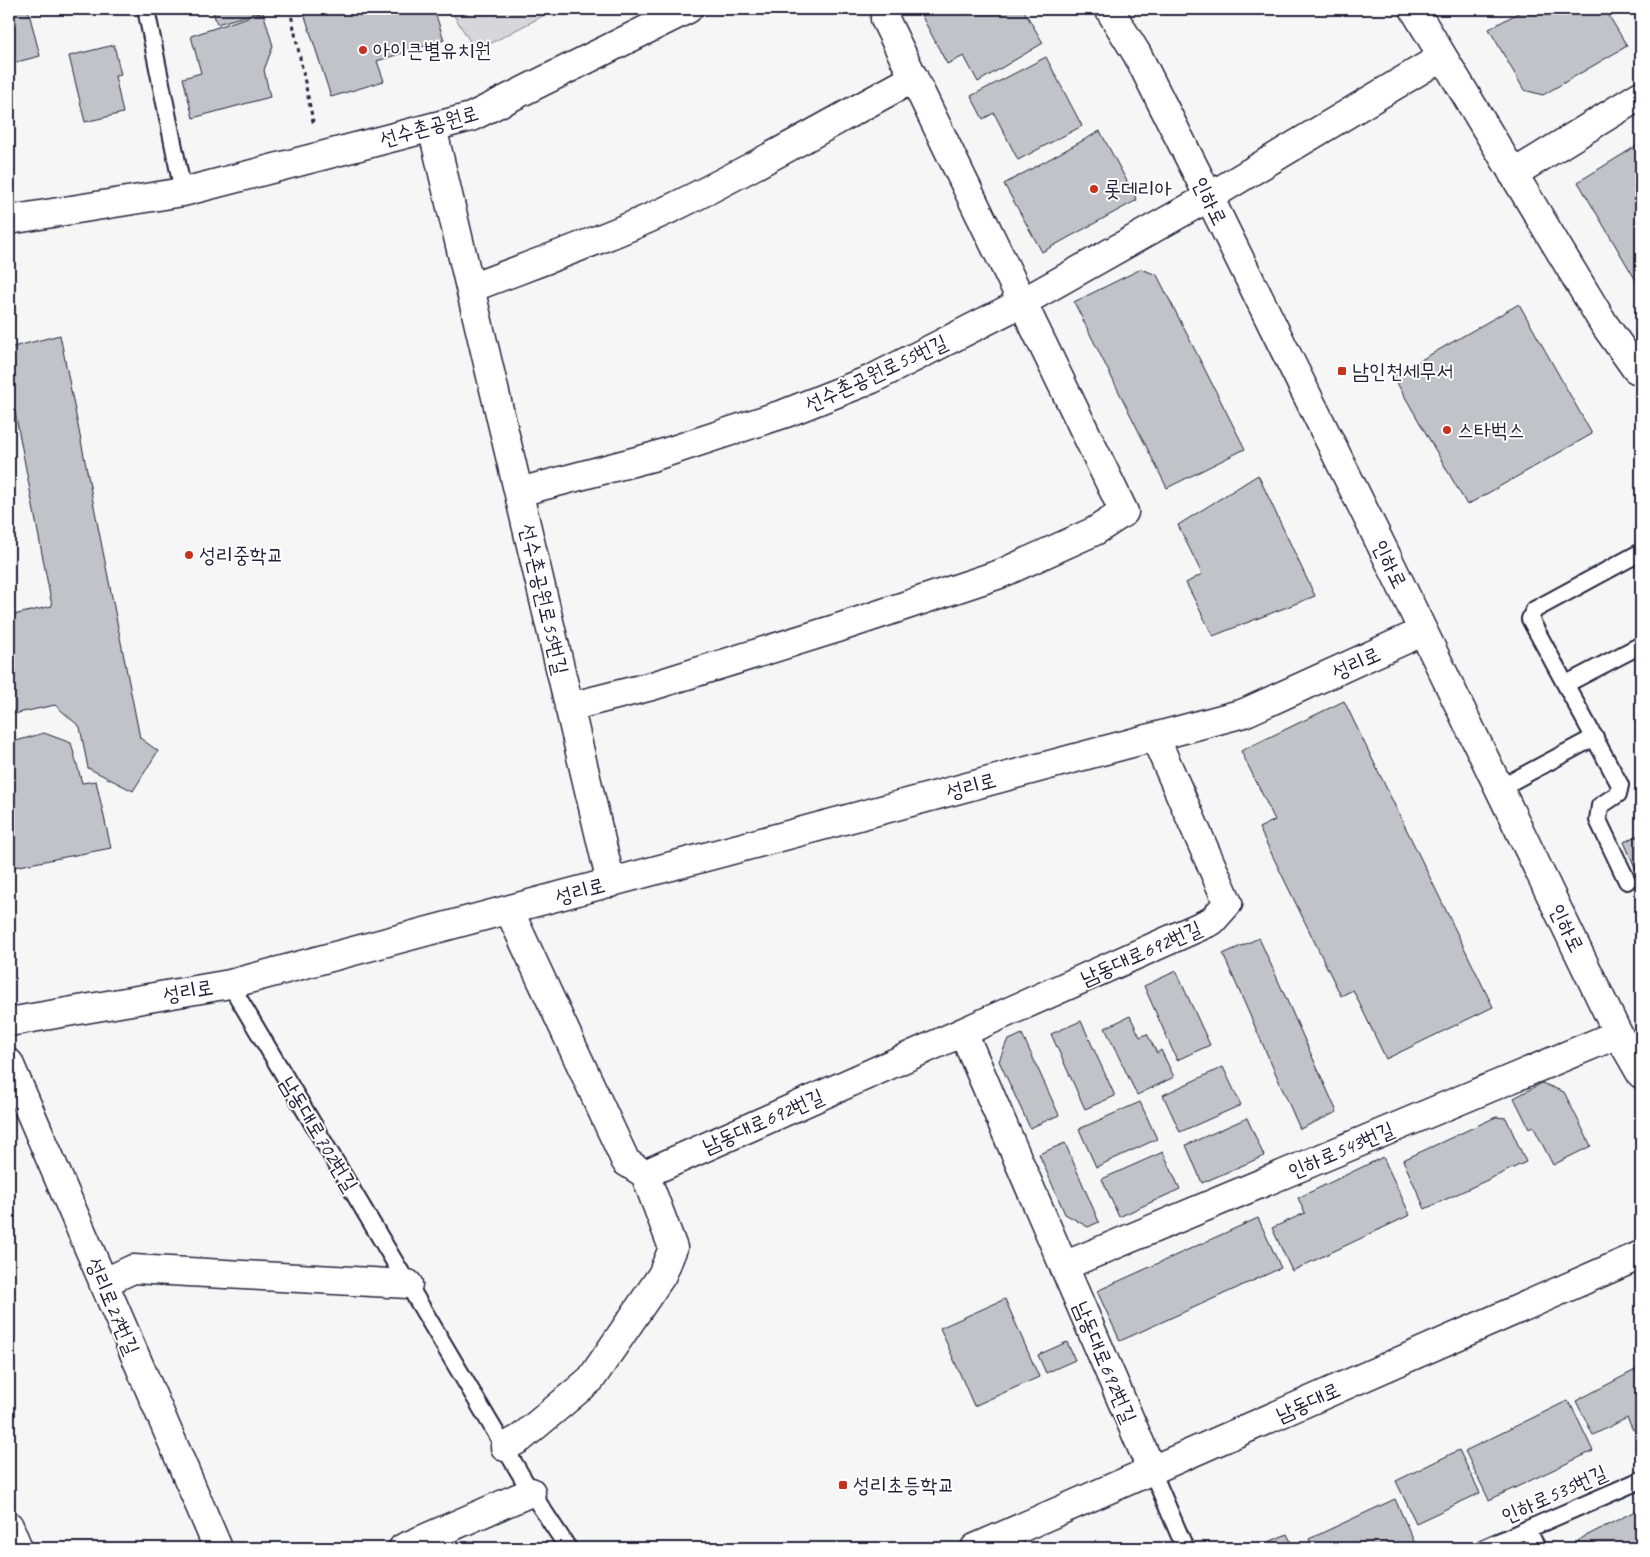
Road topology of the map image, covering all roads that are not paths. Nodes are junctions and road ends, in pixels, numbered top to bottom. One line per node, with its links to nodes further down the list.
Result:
1 (146, 9): 13 (lane)
2 (688, 9): 11 (street, 선수촌공원로)
3 (1109, 9): 7 (street)
4 (1131, 9): 7 (street)
5 (1414, 9): 8 (street)
6 (885, 19): 9 (street)
7 (1137, 54): 14 (street, 인하로)
8 (1442, 57): 12 (street); 14 (street, 선수촌공원로55번길)
9 (914, 78): 16 (street); 17 (street)
10 (1641, 95): 12 (street)
11 (432, 127): 13 (street, 선수촌공원로); 16 (street, 선수촌공원로55번길)
12 (1513, 174): 18 (street)
13 (183, 192): 15 (street, 선수촌공원로)
14 (1208, 196): 17 (street, 선수촌공원로55번길); 21 (street, 인하로)
15 (9, 220)
16 (470, 288): 19 (street, 선수촌공원로55번길)
17 (1023, 302): 19 (street, 선수촌공원로55번길); 24 (street)
18 (1641, 371)
19 (518, 492): 24 (street, 선수촌공원로55번길)
20 (1641, 552): 23 (lane)
21 (1422, 632): 25 (street, 성리로); 27 (street, 인하로)
22 (1641, 645): 23 (lane)
23 (1566, 684): 26 (lane)
24 (569, 707): 29 (street, 선수촌공원로55번길)
25 (1155, 737): 29 (street, 성리로); 33 (street, 남동대로692번길)
26 (1595, 737): 27 (lane); 28 (lane)
27 (1498, 789): 34 (street, 인하로)
28 (1627, 881)
29 (611, 883): 30 (street, 성리로)
30 (509, 910): 31 (street, 성리로); 37 (street)
31 (230, 984): 32 (street, 성리로); 41 (lane, 남동대로702번길)
32 (9, 1022)
33 (963, 1032): 37 (street, 남동대로692번길); 39 (street, 남동대로692번길)
34 (1618, 1034): 36 (street, 인하로); 39 (street, 인하로543번길)
35 (9, 1063): 40 (street, 성리로27번길)
36 (1641, 1074)
37 (645, 1174): 42 (street)
38 (1641, 1255): 43 (street, 남동대로)
39 (1064, 1266): 43 (street, 남동대로692번길)
40 (103, 1283): 41 (street); 49 (street, 성리로27번길)
41 (408, 1284): 42 (lane, 남동대로702번길)
42 (505, 1447): 45 (lane, 남동대로702번길)
43 (1152, 1471): 52 (street, 남동대로); 53 (lane)
44 (1641, 1480): 47 (lane, 인하로535번길)
45 (531, 1492): 50 (street); 51 (lane, 남동대로702번길)
46 (9, 1526): 48 (street)
47 (1527, 1529): 54 (lane, 인하로535번길); 55 (lane)
48 (18, 1548)
49 (218, 1548)
50 (403, 1548)
51 (568, 1548)
52 (975, 1548)
53 (1185, 1548)
54 (1484, 1548)
55 (1537, 1548)

